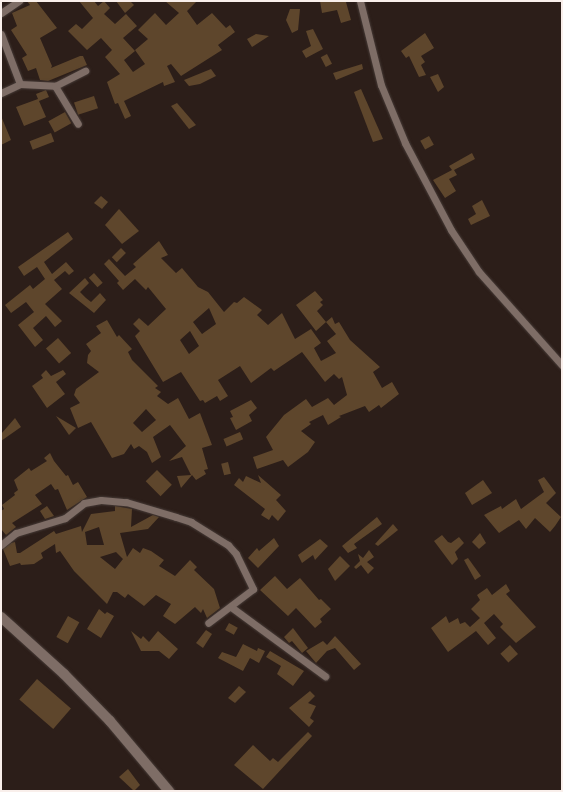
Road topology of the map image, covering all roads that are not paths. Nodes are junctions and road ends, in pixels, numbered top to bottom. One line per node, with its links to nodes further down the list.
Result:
1 (19, 1): 3 (street)
2 (360, 1): 10 (street)
3 (1, 13)
4 (1, 34): 6 (street)
5 (86, 71): 7 (street)
6 (20, 84): 7 (street); 8 (street)
7 (55, 86): 9 (street)
8 (1, 92)
9 (78, 124)
10 (562, 365)
11 (1, 545): 12 (street)
12 (231, 607): 14 (street); 15 (street)
13 (1, 617): 16 (main road)
14 (208, 623)
15 (325, 676)
16 (168, 791)

